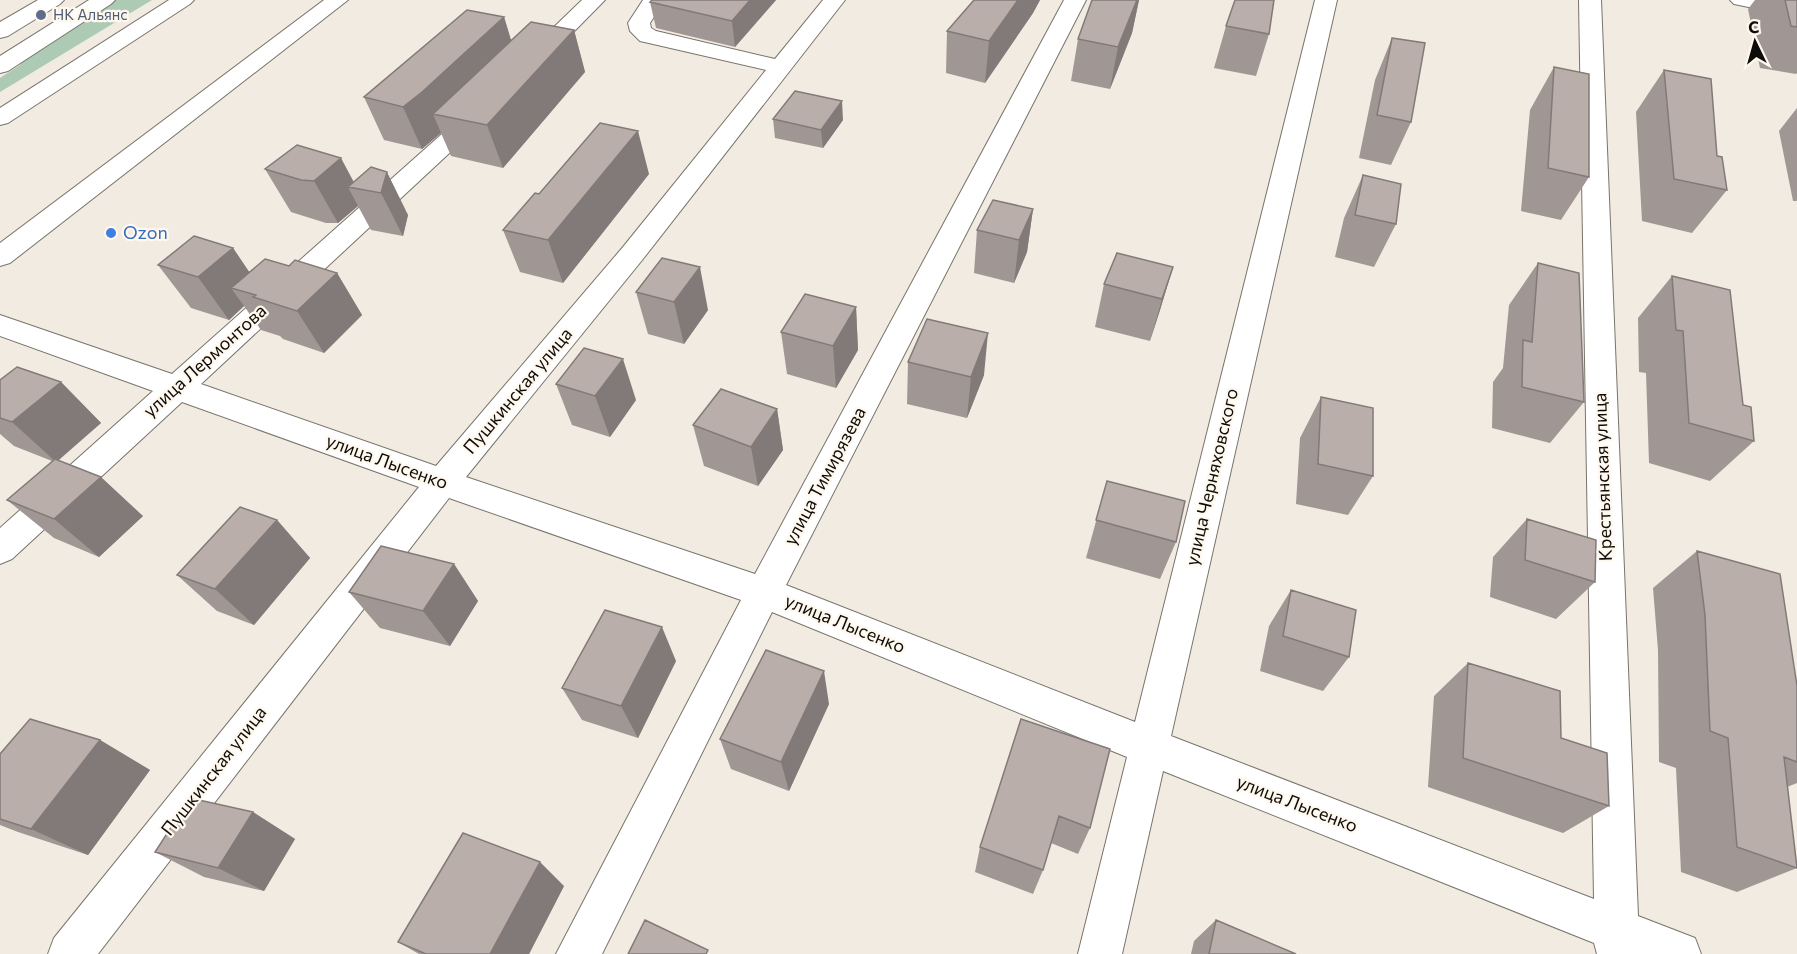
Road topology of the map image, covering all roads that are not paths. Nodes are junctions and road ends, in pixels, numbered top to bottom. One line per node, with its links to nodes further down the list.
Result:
1 (53, 0): 13 (street)
2 (104, 0): 14 (street)
3 (183, 0): 18 (street)
4 (337, 0): 19 (street)
5 (594, 0): 16 (street)
6 (654, 0): 15 (street)
7 (834, 0): 15 (street, Пушкинская улица)
8 (1075, 0): 24 (street, улица Тимирязева)
9 (1326, 0): 25 (street, улица Черняховского)
10 (1590, 0): 26 (street, Крестьянская улица)
11 (1741, 0): 12 (street)
12 (1797, 11)
13 (0, 31)
14 (0, 66)
15 (780, 68): 22 (street, Пушкинская улица)
16 (518, 75)
17 (492, 99): 21 (street, улица Лермонтова)
18 (0, 118)
19 (0, 257)
20 (0, 325): 21 (street, улица Лысенко)
21 (176, 387): 22 (street, улица Лысенко); 23 (street, улица Лермонтова)
22 (442, 482): 24 (street, улица Лысенко); 27 (street, Пушкинская улица)
23 (0, 549)
24 (764, 592): 25 (street, улица Лысенко); 28 (street, улица Тимирязева)
25 (1148, 746): 26 (street, улица Лысенко); 29 (street, улица Черняховского)
26 (1616, 941): 30 (street, улица Лысенко)
27 (70, 954)
28 (578, 954)
29 (1100, 954)
30 (1679, 954)

